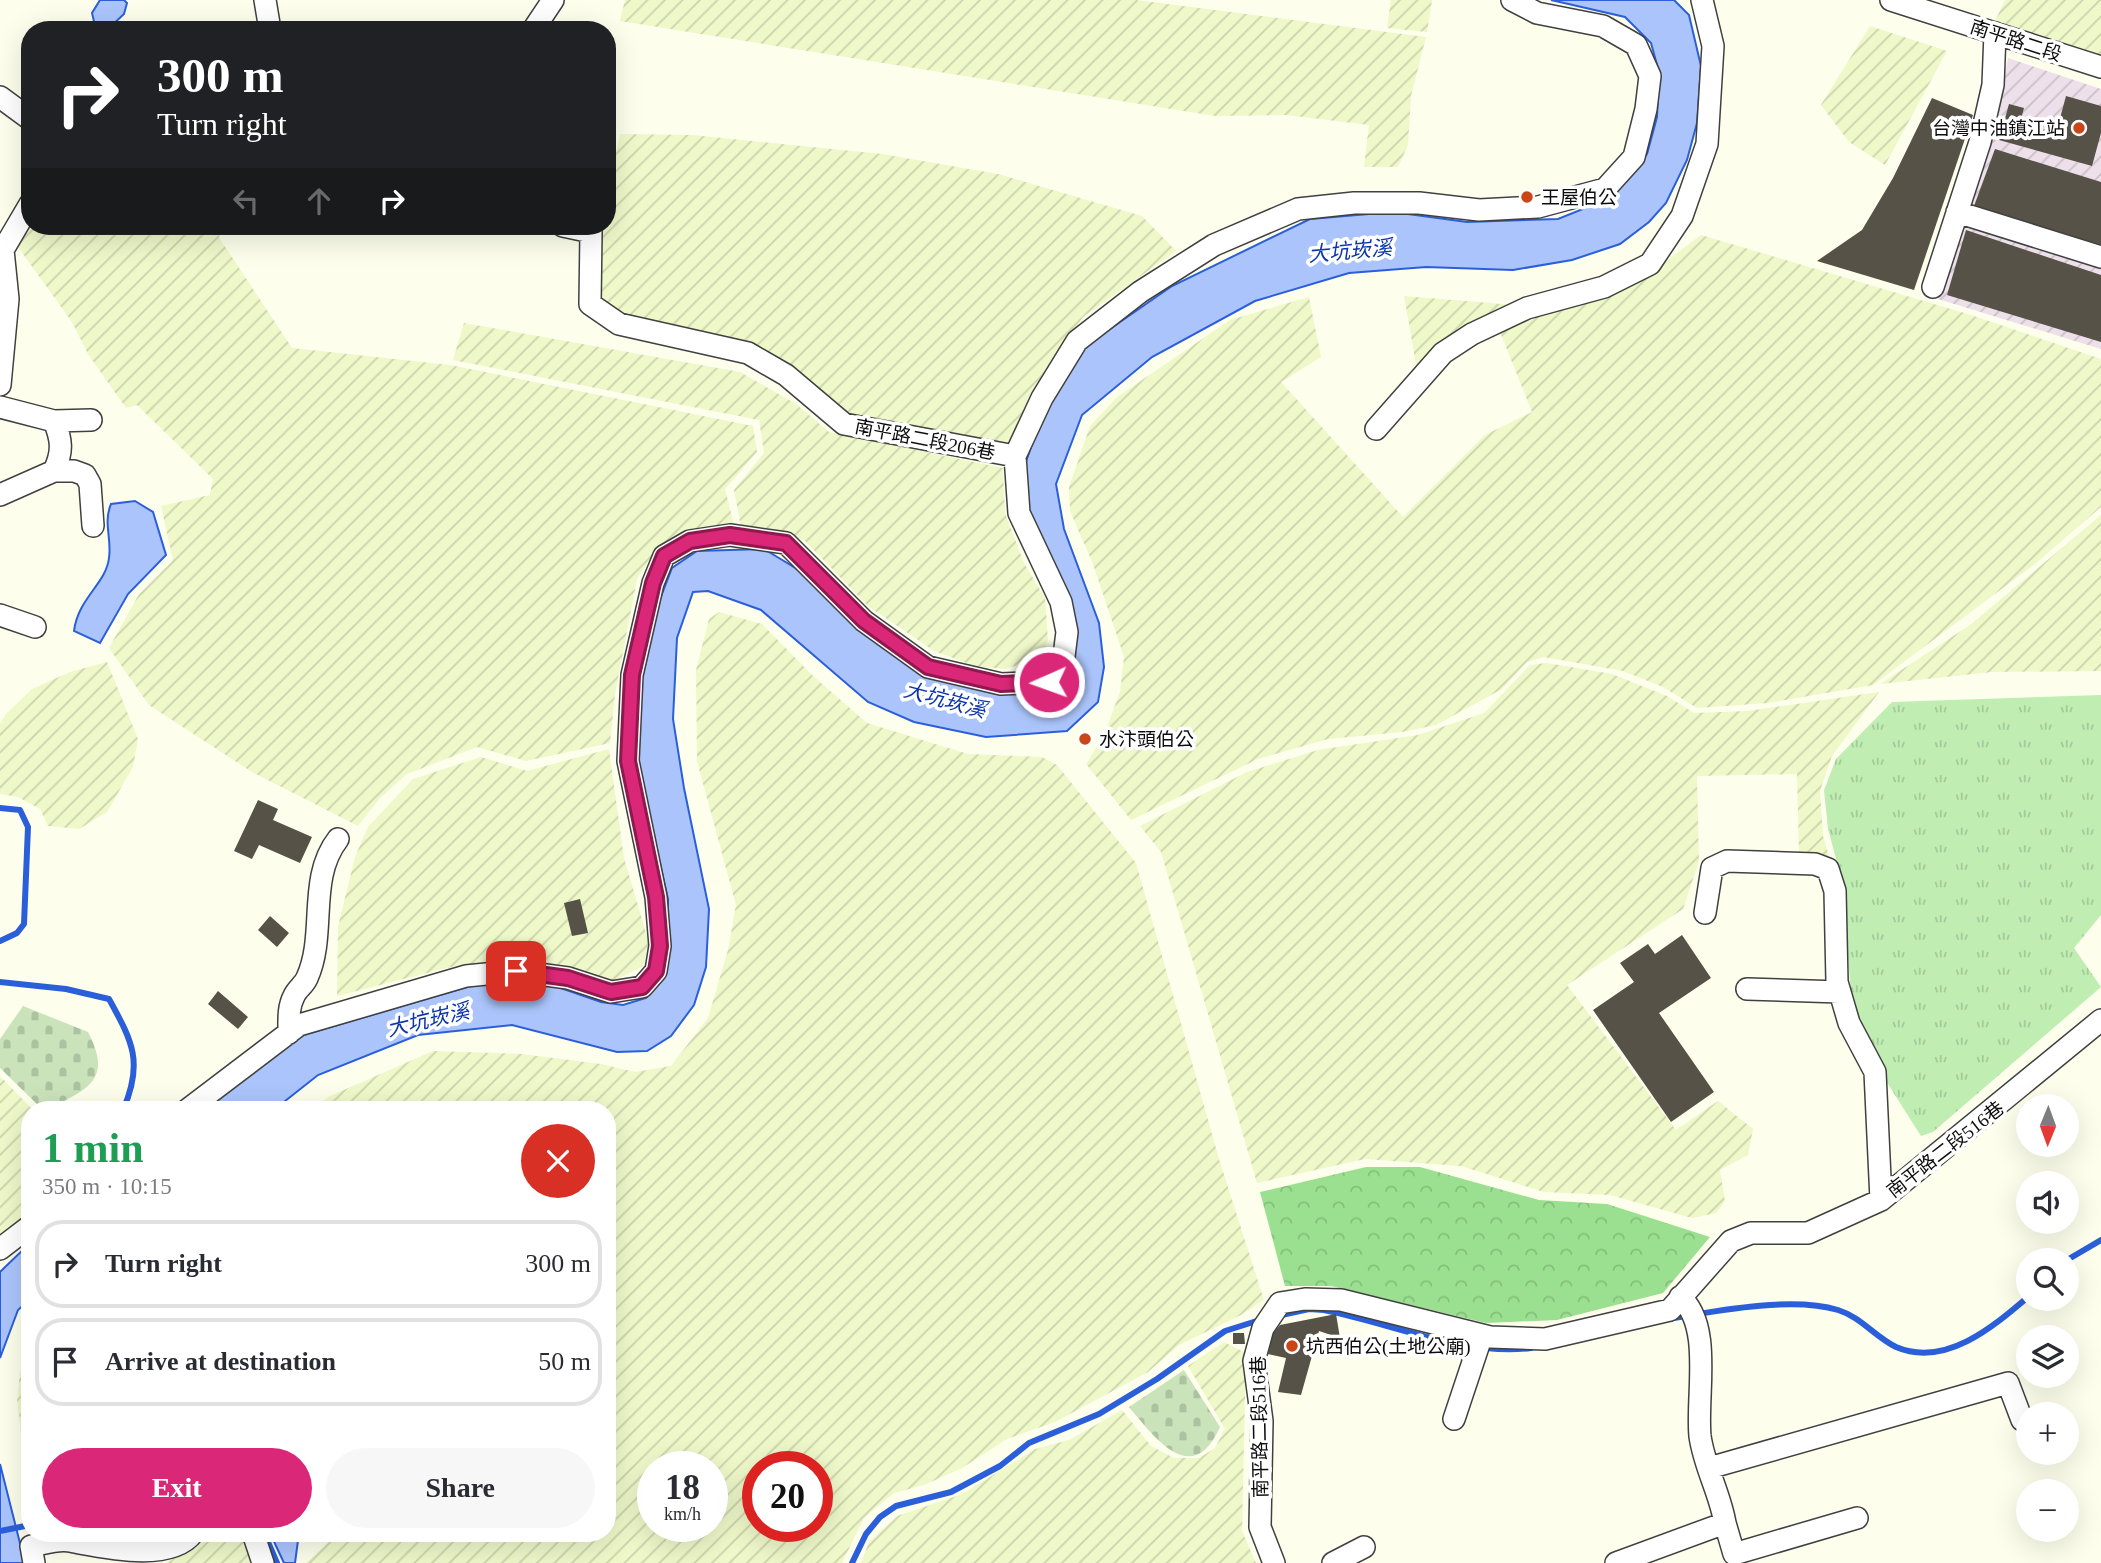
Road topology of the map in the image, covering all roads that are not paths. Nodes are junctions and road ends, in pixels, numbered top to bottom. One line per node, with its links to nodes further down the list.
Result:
1 (265, 0): 6 (street)
2 (553, 0): 7 (street)
3 (1512, 0): 22 (street)
4 (1702, 0): 21 (street)
5 (1891, 0): 8 (street, 南平路二段)
6 (268, 21)
7 (539, 21)
8 (1995, 33): 9 (street, 南平路二段); 12 (street)
9 (2101, 67)
10 (0, 97): 11 (street)
11 (21, 112)
12 (1957, 212): 15 (street); 16 (street)
13 (21, 219): 17 (street)
14 (591, 235): 22 (street, 南平路二段206巷)
15 (2101, 257)
16 (1933, 287)
17 (0, 385)
18 (0, 407): 20 (street)
19 (91, 420): 20 (street)
20 (54, 421): 23 (street)
21 (1376, 429)
22 (1015, 456): 33 (street)
23 (54, 471): 24 (street); 25 (street)
24 (0, 495)
25 (93, 526)
26 (0, 615): 27 (street)
27 (35, 627)
28 (338, 839): 33 (street)
29 (1705, 913): 31 (street)
30 (1747, 989): 31 (street)
31 (1840, 992): 35 (street)
32 (2101, 1020): 35 (street, 南平路二段516巷)
33 (289, 1032): 34 (street)
34 (199, 1101)
35 (1881, 1200): 38 (street, 南平路二段516巷)
36 (21, 1233): 37 (street)
37 (0, 1249)
38 (1684, 1301): 39 (street, 南平路二段516巷); 42 (street)
39 (1482, 1336): 41 (street); 52 (street, 南平路二段516巷)
40 (2016, 1404): 42 (street)
41 (1454, 1419)
42 (1709, 1468): 44 (street)
43 (1857, 1518): 44 (street)
44 (1725, 1523): 54 (street)
45 (59, 1542): 50 (street)
46 (70, 1542): 47 (street)
47 (185, 1542)
48 (256, 1542): 51 (street)
49 (1364, 1547): 53 (street)
50 (34, 1563)
51 (263, 1563)
52 (1274, 1563)
53 (1333, 1563)
54 (1616, 1563)

